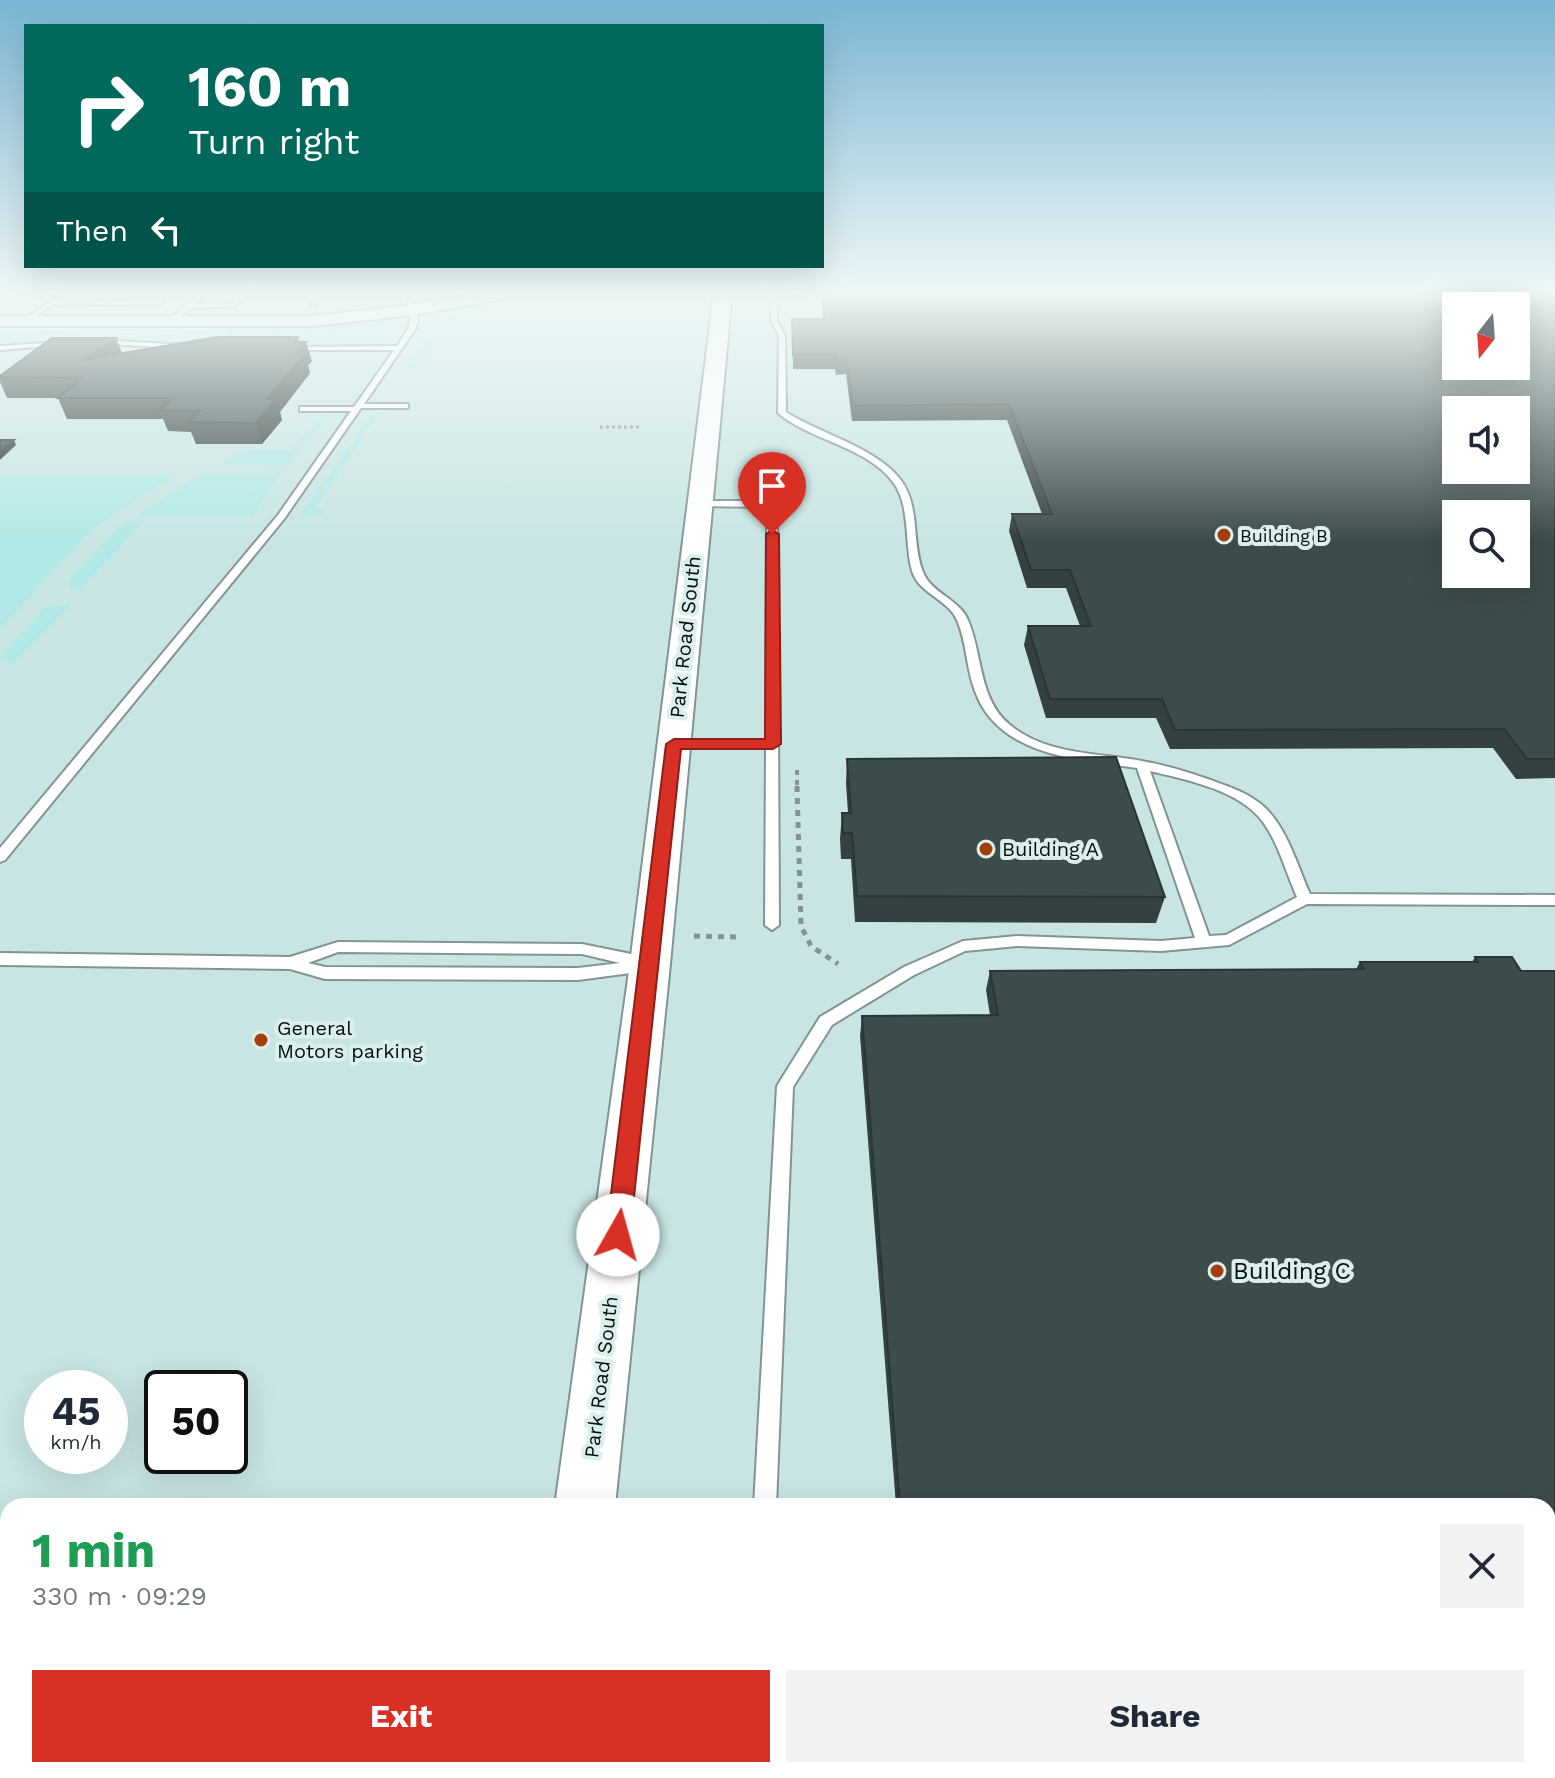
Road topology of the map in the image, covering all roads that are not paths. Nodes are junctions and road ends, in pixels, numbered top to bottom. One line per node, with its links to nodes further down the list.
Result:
1 (380, 376): 5 (lane)
2 (714, 376): 7 (main road, Park Road South)
3 (782, 376): 10 (lane)
4 (405, 406): 5 (lane)
5 (358, 407): 6 (lane); 11 (lane)
6 (303, 409)
7 (699, 504): 8 (main road, Park Road South); 9 (lane)
8 (674, 744): 9 (lane); 18 (main road, Park Road South)
9 (773, 744): 14 (lane)
10 (1142, 765): 12 (lane); 15 (lane)
11 (0, 857)
12 (1305, 899): 13 (lane); 15 (lane)
13 (1555, 900)
14 (772, 925)
15 (1204, 942): 20 (lane)
16 (0, 959): 17 (lane)
17 (290, 963): 18 (lane); 18 (lane)
18 (650, 964): 19 (main road, Park Road South)
19 (586, 1498)
20 (765, 1498)

